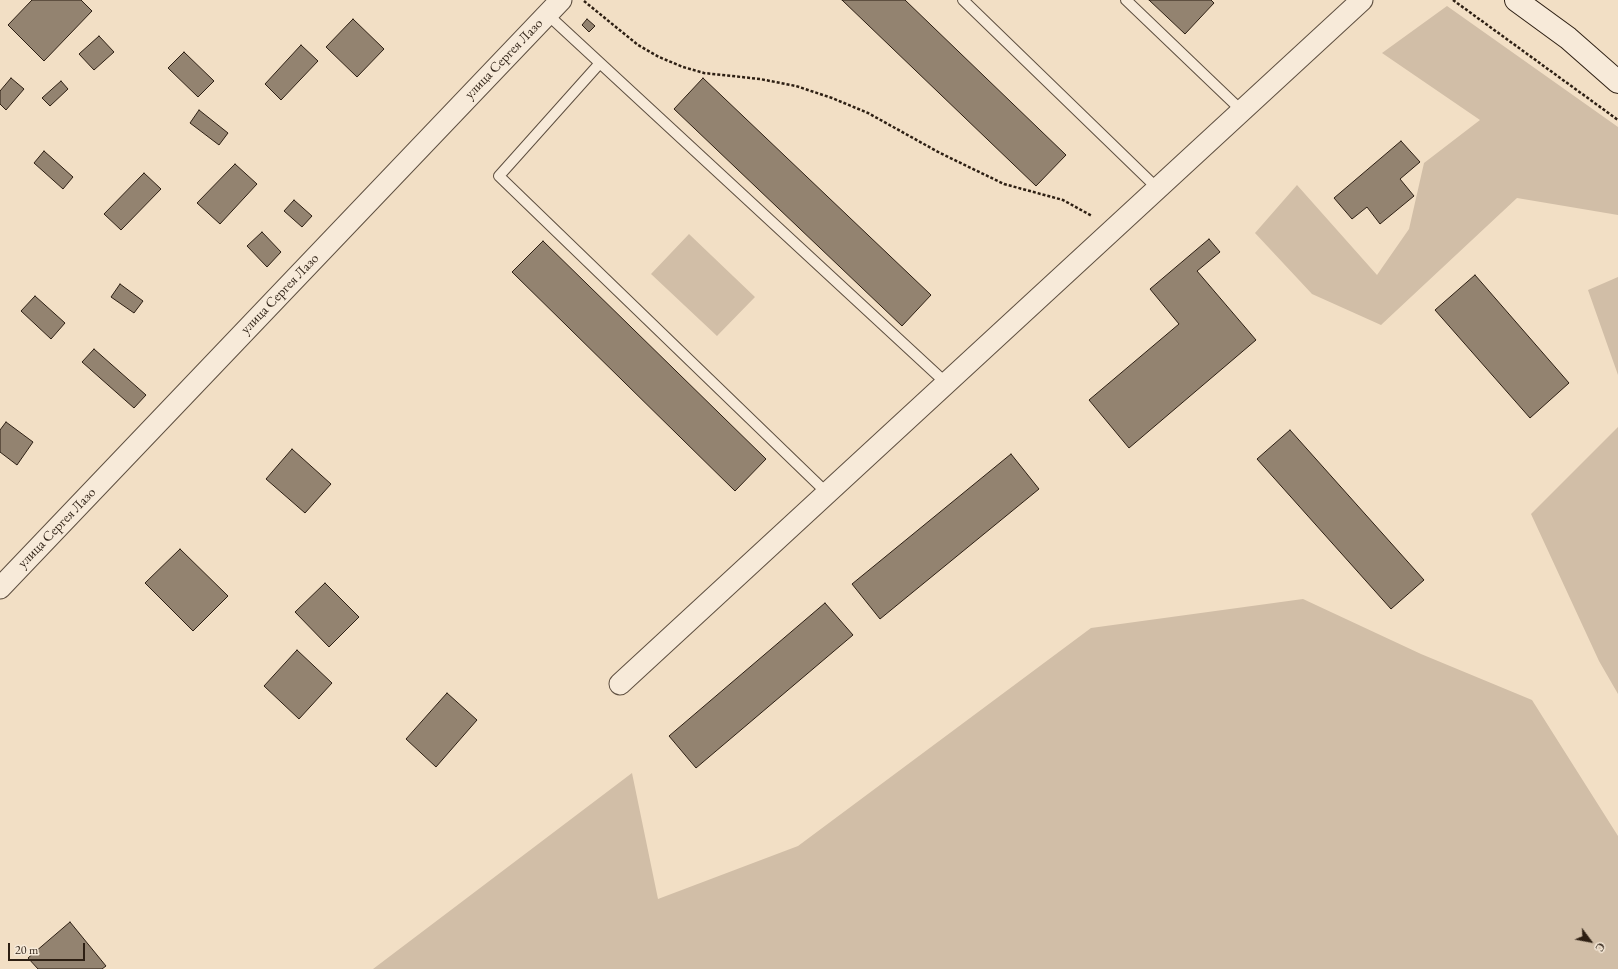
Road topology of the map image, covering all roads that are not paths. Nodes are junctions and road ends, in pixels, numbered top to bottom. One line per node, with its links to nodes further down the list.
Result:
1 (963, 0): 9 (lane)
2 (1126, 0): 8 (lane)
3 (1362, 0): 8 (street)
4 (1516, 0): 7 (main road)
5 (554, 7): 6 (lane); 12 (street, улица Сергея Лазо)
6 (600, 63): 10 (lane); 11 (lane)
7 (1618, 82)
8 (1242, 111): 9 (street)
9 (1157, 188): 10 (street)
10 (946, 383): 11 (street)
11 (827, 493): 13 (street)
12 (0, 588)
13 (620, 684)

